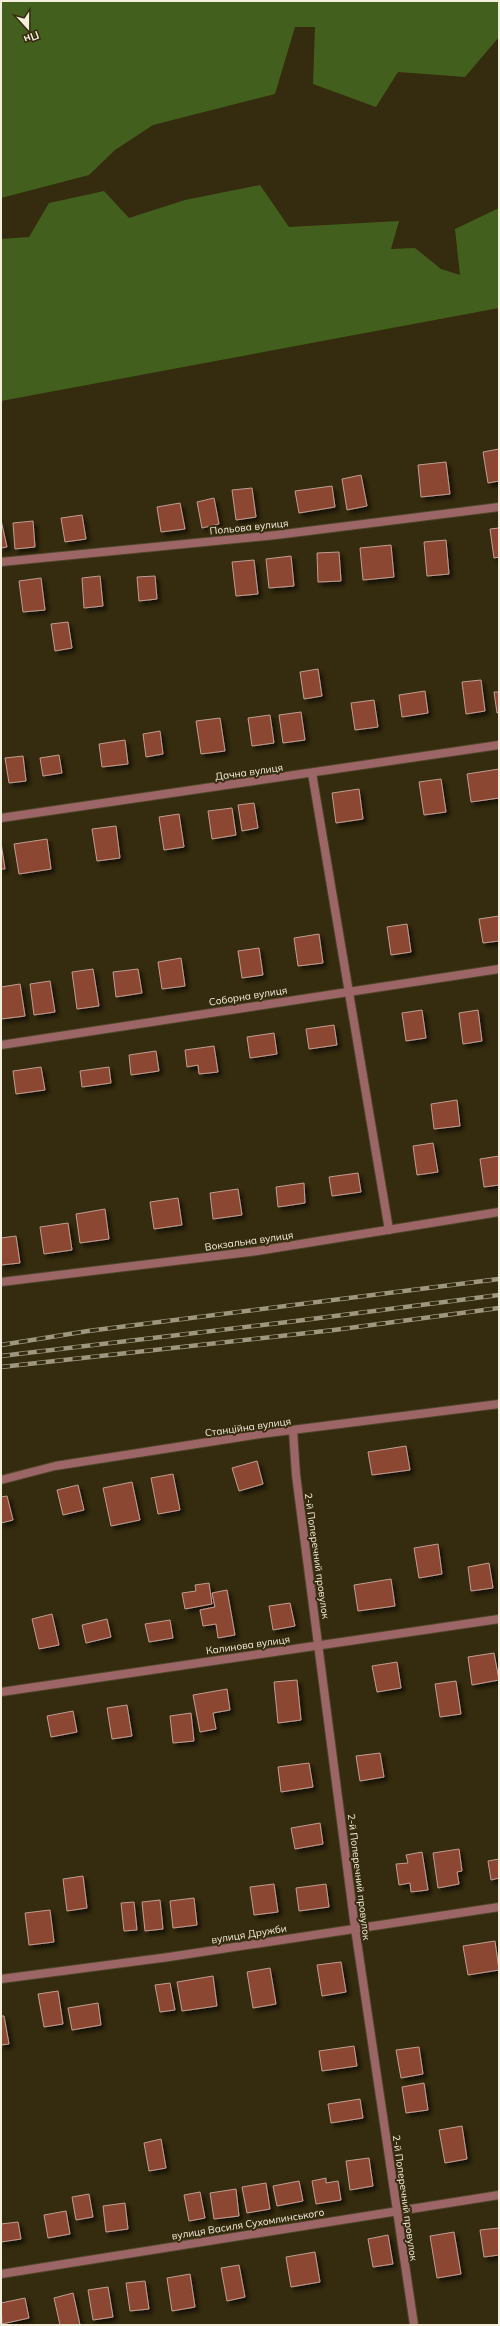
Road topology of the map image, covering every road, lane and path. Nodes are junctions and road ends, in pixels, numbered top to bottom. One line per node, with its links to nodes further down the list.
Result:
1 (499, 507): 2 (street, Польова вулиця)
2 (1, 562)
3 (499, 745): 4 (street, Дачна вулиця)
4 (312, 773): 5 (street, Дачна вулиця); 7 (street)
5 (1, 818)
6 (499, 969): 7 (street, Соборна вулиця)
7 (348, 991): 8 (street, Соборна вулиця); 10 (street)
8 (1, 1044)
9 (499, 1212): 10 (street, Вокзальна вулиця)
10 (388, 1230): 11 (street, Вокзальна вулиця)
11 (1, 1282)
12 (499, 1404): 13 (street, Станційна вулиця)
13 (293, 1431): 14 (street, Станційна вулиця); 16 (street, 2-й Поперечний провулок)
14 (1, 1480)
15 (499, 1620): 16 (street, Калинова вулиця)
16 (319, 1645): 17 (street, Калинова вулиця); 19 (street, 2-й Поперечний провулок)
17 (1, 1692)
18 (499, 1907): 19 (street, вулиця Дружби)
19 (355, 1928): 20 (street, вулиця Дружби); 22 (street, 2-й Поперечний провулок)
20 (1, 1980)
21 (499, 2195): 22 (street, вулиця Василя Сухомлинського)
22 (397, 2210): 23 (street, вулиця Василя Сухомлинського); 24 (street, 2-й Поперечний провулок)
23 (1, 2274)
24 (414, 2325)

